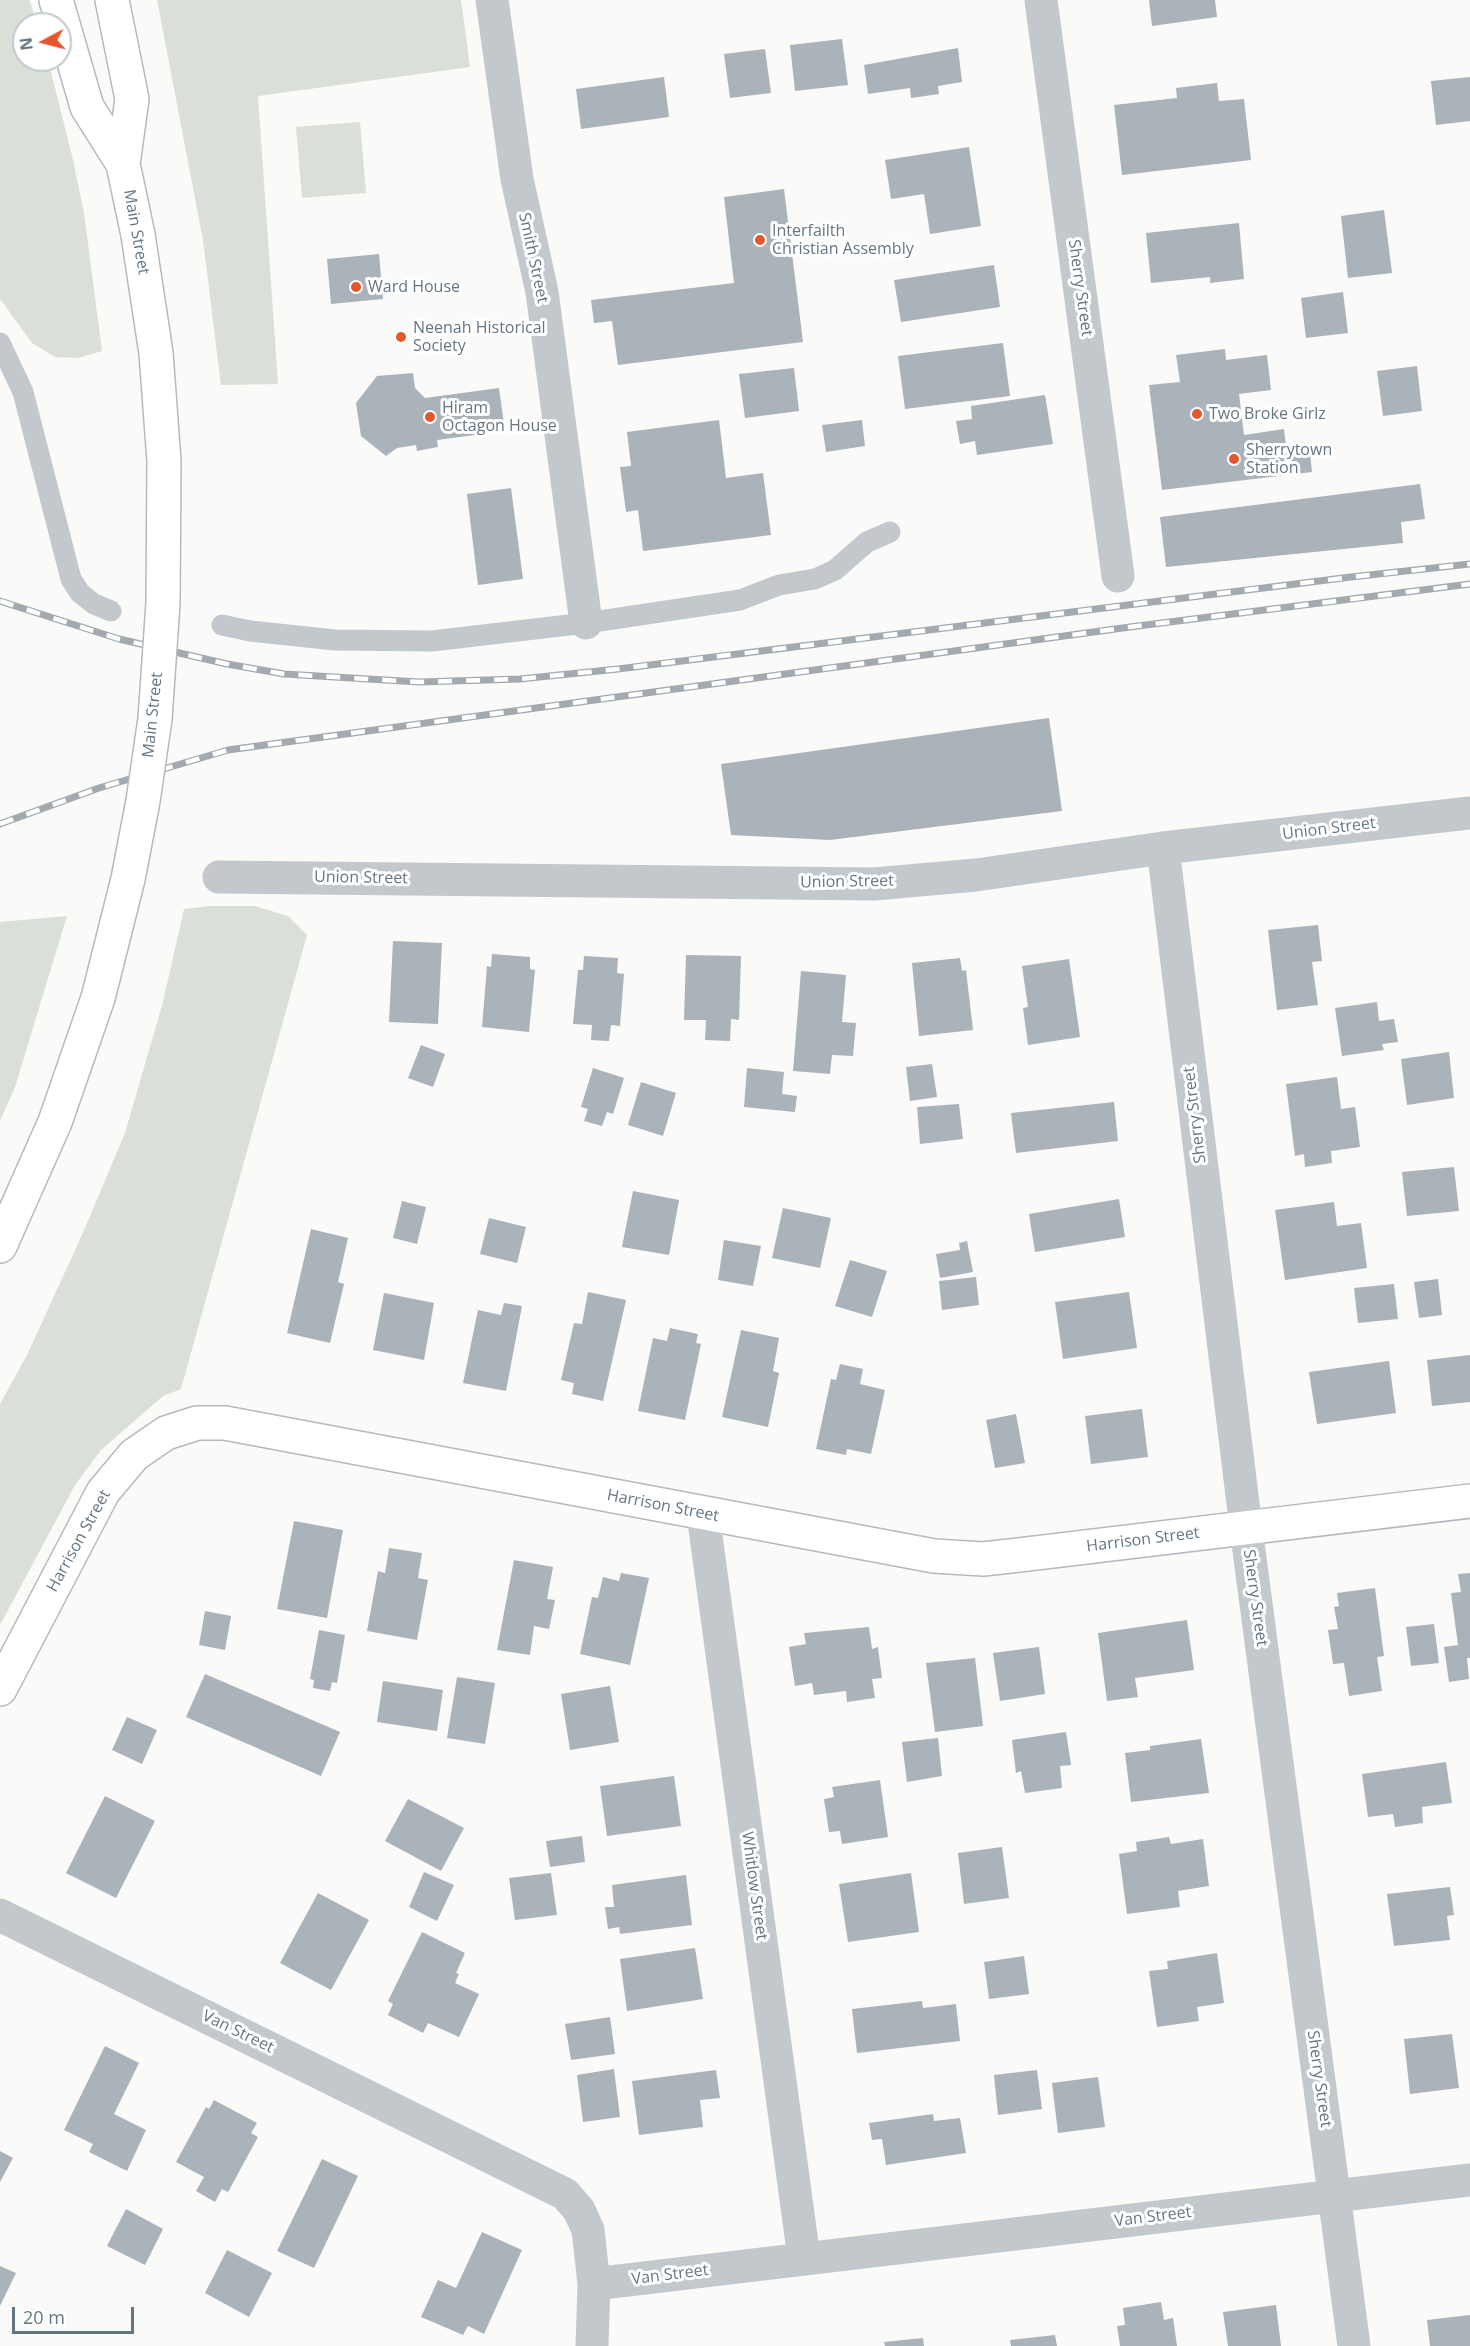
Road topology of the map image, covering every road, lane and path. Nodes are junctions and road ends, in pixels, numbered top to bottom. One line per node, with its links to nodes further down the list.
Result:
1 (56, 0): 5 (street, Main Street)
2 (112, 0): 5 (street, Main Street)
3 (492, 0): 10 (street, Smith Street)
4 (1041, 0): 8 (street, Sherry Street)
5 (123, 164): 15 (street, Main Street, bridge)
6 (0, 343): 9 (lane)
7 (890, 532): 10 (lane)
8 (1118, 576)
9 (111, 611)
10 (586, 623): 11 (lane)
11 (222, 625)
12 (1470, 813): 13 (street, Union Street)
13 (1163, 848): 14 (street, Union Street); 18 (street, Sherry Street)
14 (219, 877)
15 (0, 1246)
16 (1470, 1500): 18 (street, Harrison Street)
17 (703, 1514): 18 (street, Harrison Street); 19 (street, Harrison Street); 23 (street, Whitlow Street)
18 (1246, 1528): 22 (street, Sherry Street)
19 (0, 1689)
20 (0, 1915): 24 (street, Van Street)
21 (1470, 2180): 22 (street, Van Street)
22 (1334, 2196): 23 (street, Van Street); 26 (street, Sherry Street)
23 (804, 2258): 24 (street, Van Street)
24 (594, 2284): 25 (street)
25 (592, 2346)
26 (1354, 2346)

